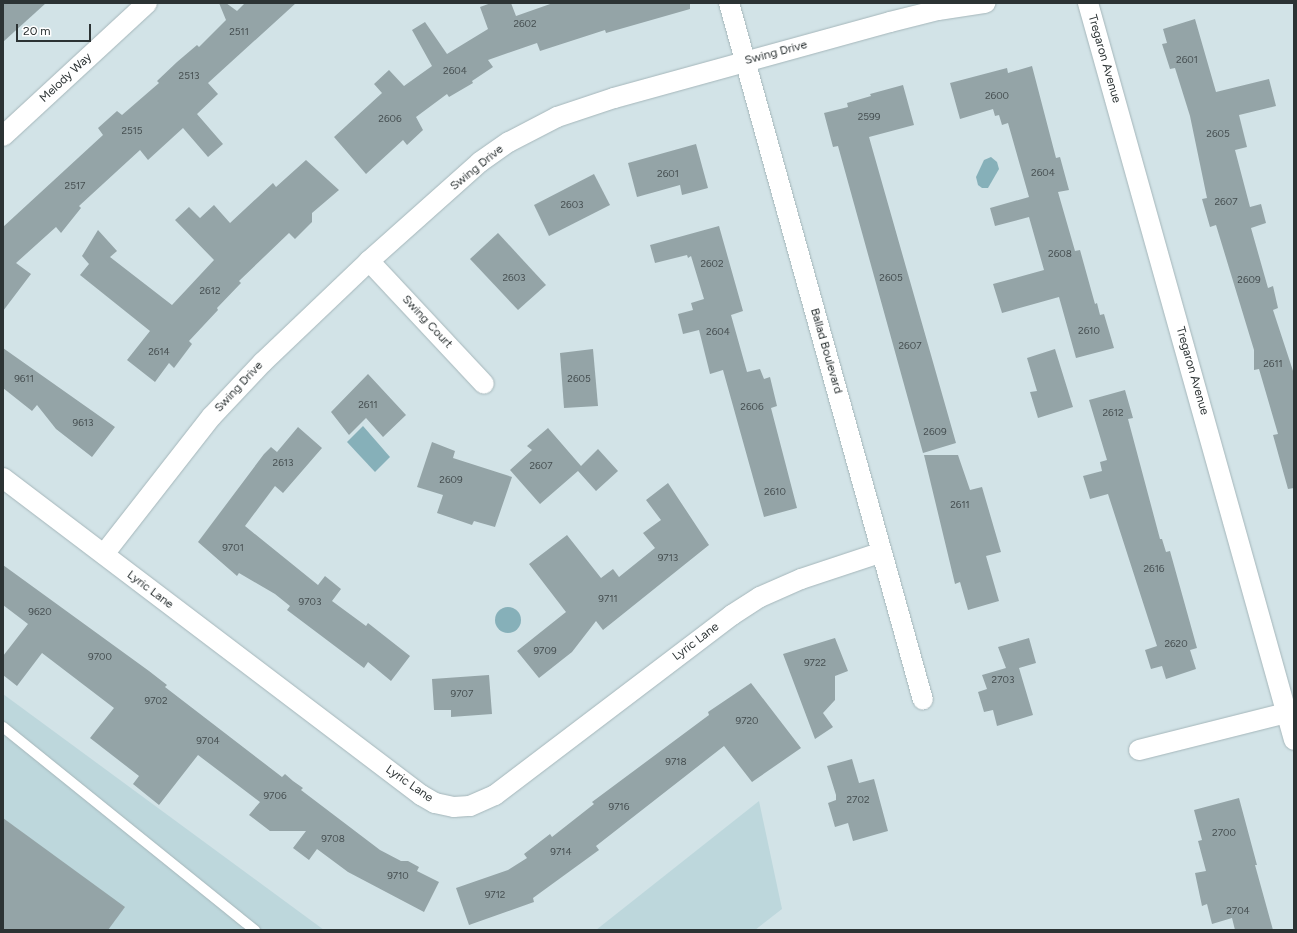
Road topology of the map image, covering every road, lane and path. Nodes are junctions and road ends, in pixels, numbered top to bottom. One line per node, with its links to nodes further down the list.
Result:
1 (147, 3): 6 (street, Melody Way)
2 (729, 3): 5 (street, Ballad Boulevard)
3 (985, 3): 5 (street, Swing Drive)
4 (1088, 3): 13 (street, Tregaron Avenue)
5 (745, 61): 7 (street, Swing Drive); 10 (street, Ballad Boulevard)
6 (3, 136)
7 (370, 261): 8 (street, Swing Court); 11 (street, Swing Drive)
8 (484, 384)
9 (3, 478): 11 (street, Lyric Lane)
10 (882, 552): 11 (street, Lyric Lane); 12 (street, Ballad Boulevard)
11 (104, 554)
12 (923, 700)
13 (1290, 712): 15 (street, Tregaron Avenue); 16 (street)
14 (3, 727): 17 (lane)
15 (1294, 740)
16 (1139, 750)
17 (255, 930)

